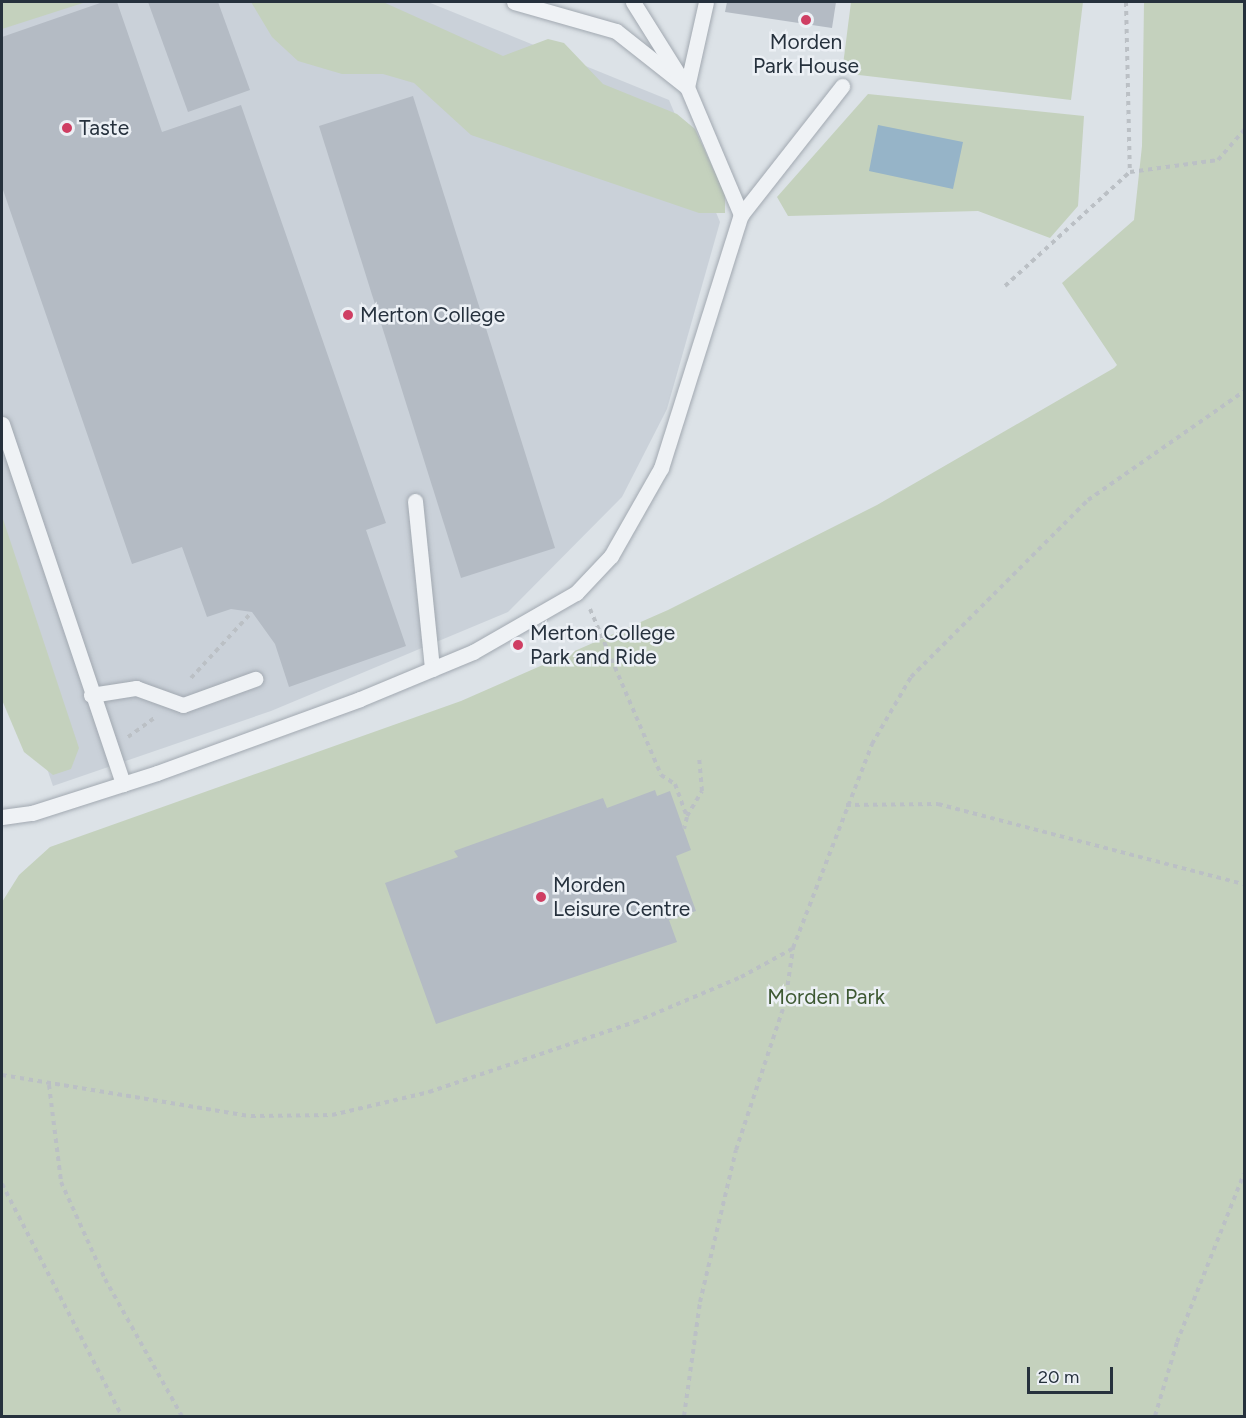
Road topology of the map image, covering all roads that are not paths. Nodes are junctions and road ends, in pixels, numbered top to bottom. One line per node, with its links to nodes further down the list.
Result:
1 (514, 2): 5 (lane)
2 (633, 2): 5 (lane)
3 (706, 2): 5 (lane)
4 (842, 86): 6 (lane)
5 (687, 87): 6 (lane)
6 (741, 215): 9 (lane)
7 (2, 424): 11 (lane)
8 (415, 501): 9 (lane)
9 (432, 669): 12 (lane)
10 (255, 679): 11 (lane)
11 (91, 695): 12 (lane)
12 (123, 784): 13 (lane)
13 (2, 817)

